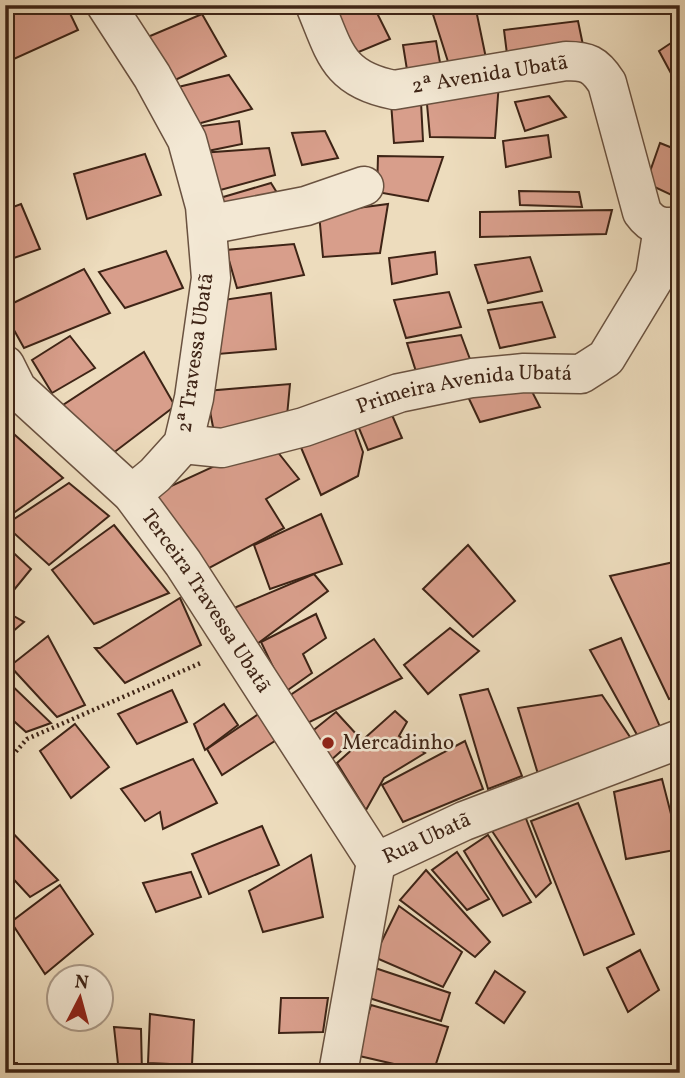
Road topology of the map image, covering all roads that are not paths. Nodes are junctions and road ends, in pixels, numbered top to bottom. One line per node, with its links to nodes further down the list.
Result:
1 (106, 5): 4 (street, 2ª Travessa Ubatã)
2 (315, 5): 5 (street, 2ª Avenida Ubatã)
3 (364, 186): 4 (street)
4 (206, 225): 7 (street, 2ª Travessa Ubatã)
5 (671, 227): 7 (street, Primeira Avenida Ubatá)
6 (9, 382): 8 (street, Terceira Travessa Ubatã)
7 (183, 444): 8 (street, 2ª Travessa Ubatã)
8 (132, 494): 10 (street, Terceira Travessa Ubatã)
9 (680, 740): 10 (street, Rua Ubatã)
10 (376, 862): 11 (street, Rua Ubatã)
11 (338, 1073)

